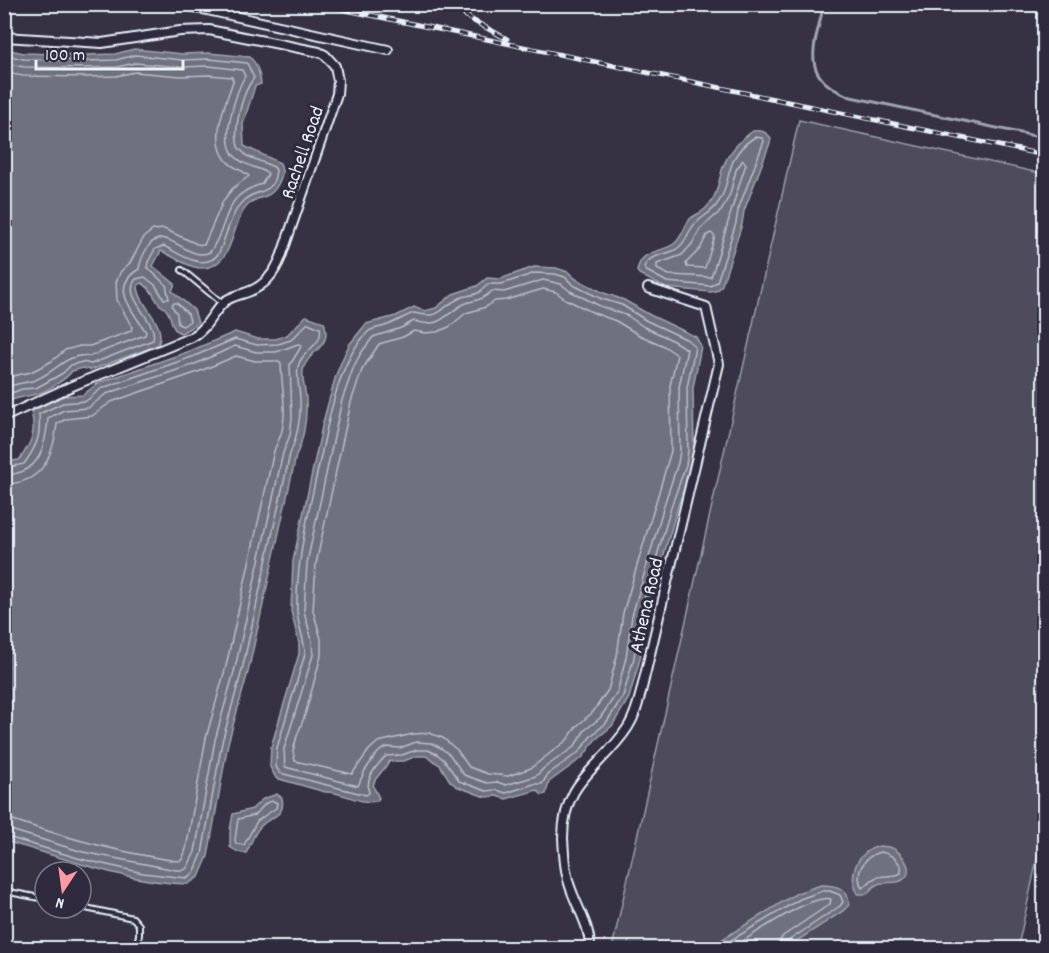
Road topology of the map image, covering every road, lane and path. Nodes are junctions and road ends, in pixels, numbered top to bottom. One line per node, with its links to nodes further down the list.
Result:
1 (180, 4): 3 (street)
2 (4, 37): 6 (street, Rachell Road)
3 (388, 50)
4 (182, 270): 6 (lane)
5 (648, 288): 12 (street, Athena Road)
6 (223, 303): 7 (street, Rachell Road)
7 (4, 417)
8 (4, 891): 9 (lane)
9 (33, 897)
10 (93, 910): 11 (lane)
11 (136, 948)
12 (590, 948)

